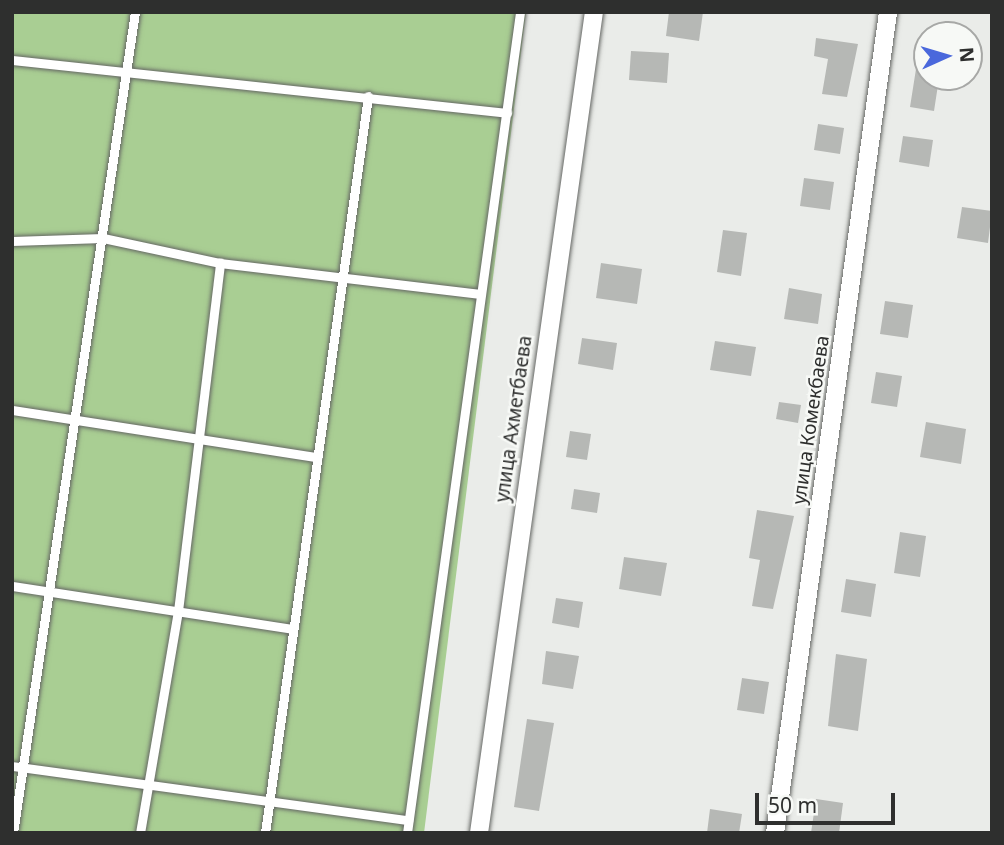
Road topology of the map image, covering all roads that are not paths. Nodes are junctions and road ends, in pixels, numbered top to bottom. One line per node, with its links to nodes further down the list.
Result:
1 (135, 12): 6 (lane)
2 (520, 12): 8 (lane)
3 (594, 12): 30 (street, улица Ахметбаева)
4 (888, 12): 31 (street, улица Комекбаева)
5 (12, 60): 6 (lane)
6 (127, 70): 7 (lane); 9 (lane)
7 (368, 96): 8 (lane); 12 (lane)
8 (507, 113): 13 (lane)
9 (103, 238): 10 (lane); 11 (lane); 15 (lane)
10 (12, 241)
11 (220, 262): 12 (lane); 16 (lane)
12 (341, 279): 13 (lane); 17 (lane)
13 (480, 294): 25 (lane)
14 (12, 410): 15 (lane)
15 (74, 421): 16 (lane); 19 (lane)
16 (199, 434): 17 (lane); 20 (lane)
17 (317, 457): 21 (lane)
18 (12, 586): 19 (lane)
19 (47, 591): 20 (lane); 22 (lane)
20 (178, 611): 21 (lane); 23 (lane)
21 (293, 629): 24 (lane)
22 (17, 767): 23 (lane); 26 (lane)
23 (147, 790): 24 (lane); 27 (lane)
24 (269, 805): 25 (lane); 28 (lane)
25 (408, 820): 29 (lane)
26 (13, 833)
27 (140, 833)
28 (265, 833)
29 (407, 833)
30 (479, 833)
31 (775, 833)

